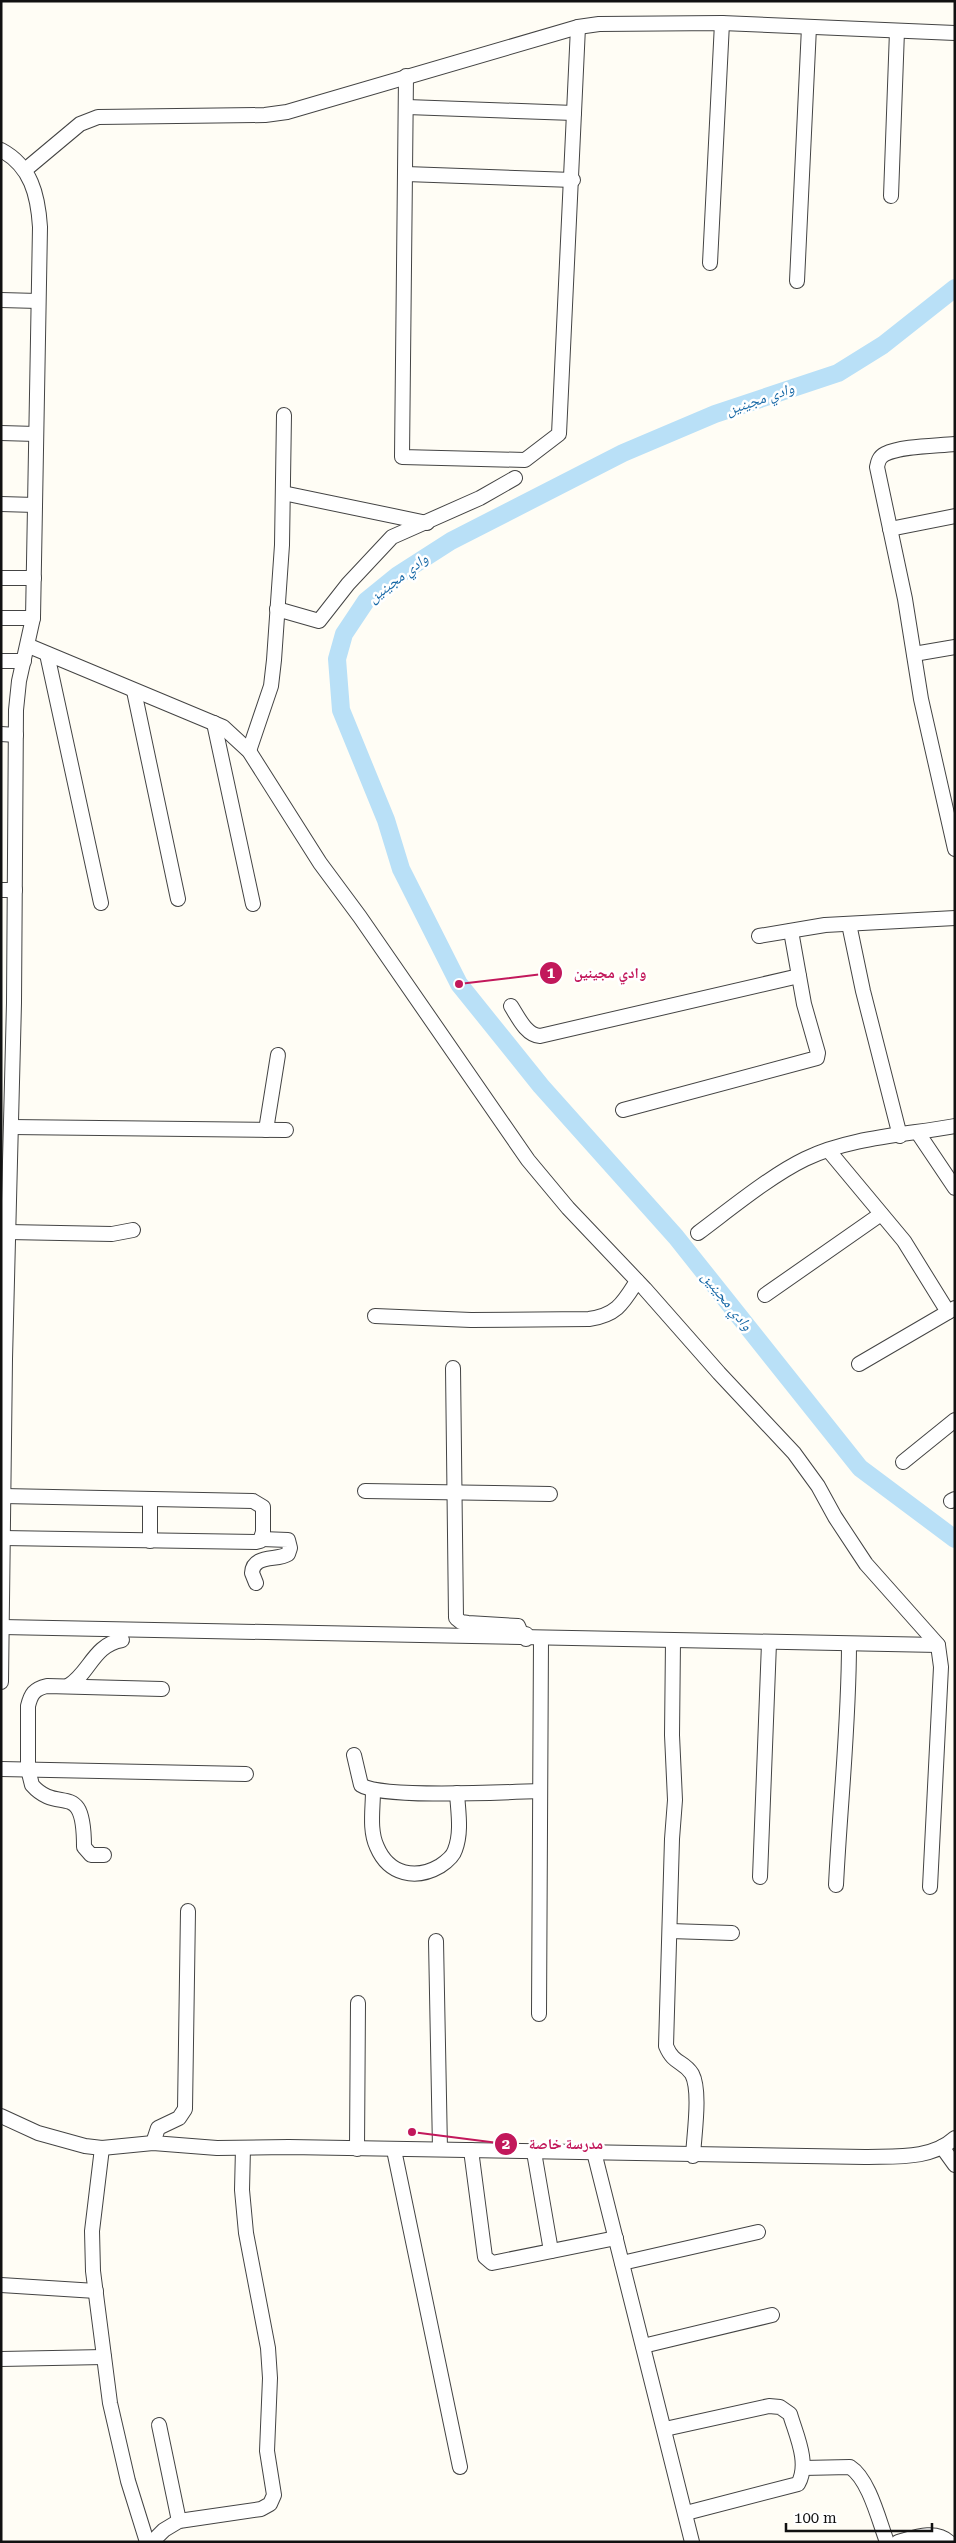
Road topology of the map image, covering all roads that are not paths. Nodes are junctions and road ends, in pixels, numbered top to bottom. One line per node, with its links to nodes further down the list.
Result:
1 (722, 23): 2 (street); 3 (street); 14 (street)
2 (578, 27): 6 (street); 8 (street)
3 (809, 27): 4 (street); 15 (street)
4 (897, 31): 5 (street); 13 (street)
5 (955, 33)
6 (406, 76): 7 (street); 10 (street)
7 (407, 107): 8 (street); 11 (street)
8 (574, 113): 12 (street)
9 (1, 150): 10 (street)
10 (26, 170): 17 (street)
11 (406, 174): 12 (street); 12 (street)
12 (572, 180)
13 (890, 196)
14 (710, 263)
15 (797, 281)
16 (1, 300): 17 (street)
17 (38, 301): 20 (street)
18 (284, 415): 23 (street)
19 (1, 433): 20 (street)
20 (36, 434): 25 (street)
21 (955, 444): 28 (street)
22 (515, 478): 27 (street)
23 (283, 493): 27 (street); 31 (street)
24 (1, 504): 25 (street)
25 (35, 505): 30 (street)
26 (955, 516): 28 (street)
27 (427, 523): 31 (street)
28 (890, 528): 37 (street)
29 (1, 578): 30 (street)
30 (34, 578): 33 (street)
31 (277, 609): 44 (street)
32 (1, 618): 33 (street)
33 (33, 618): 34 (street)
34 (29, 646): 36 (street); 39 (street)
35 (955, 646): 37 (street)
36 (47, 654): 40 (street); 49 (street)
37 (914, 654): 46 (street)
38 (1, 661): 39 (street)
39 (24, 662): 43 (street)
40 (134, 691): 41 (street); 48 (street)
41 (214, 723): 44 (street); 50 (street)
42 (1, 734): 43 (street)
43 (16, 735): 45 (street)
44 (249, 752): 72 (street)
45 (8, 810): 47 (street)
46 (955, 849)
47 (8, 890): 58 (street)
48 (178, 899)
49 (101, 904)
50 (253, 904)
51 (955, 918): 52 (street)
52 (849, 924): 53 (street); 65 (street)
53 (791, 931): 54 (street); 55 (street)
54 (759, 936)
55 (799, 976): 56 (street); 59 (street)
56 (511, 1006)
57 (278, 1054): 62 (street)
58 (7, 1064): 61 (street)
59 (623, 1110)
60 (955, 1126): 64 (street)
61 (11, 1127): 62 (street); 70 (street)
62 (266, 1130): 63 (street)
63 (286, 1130)
64 (918, 1133): 65 (street); 67 (street)
65 (900, 1136): 66 (street)
66 (829, 1151): 68 (street); 71 (street)
67 (955, 1188)
68 (881, 1214): 73 (street); 74 (street)
69 (133, 1230): 70 (street)
70 (8, 1232): 83 (street)
71 (698, 1233)
72 (637, 1281): 75 (street); 96 (street)
73 (764, 1295)
74 (951, 1310): 76 (street)
75 (375, 1316)
76 (859, 1364)
77 (453, 1368): 81 (street)
78 (955, 1420): 79 (street)
79 (903, 1462)
80 (365, 1491): 81 (street)
81 (454, 1493): 82 (street); 90 (street)
82 (550, 1494)
83 (3, 1496): 84 (street); 85 (street)
84 (150, 1499): 86 (street); 87 (street)
85 (3, 1538): 87 (street); 89 (street)
86 (262, 1539): 87 (street); 88 (street)
87 (150, 1541)
88 (256, 1583)
89 (2, 1627): 90 (street); 97 (street)
90 (526, 1639): 91 (street)
91 (541, 1639): 93 (street); 106 (street)
92 (122, 1640): 99 (street)
93 (673, 1641): 94 (street); 113 (street)
94 (769, 1643): 95 (street); 109 (street)
95 (849, 1644): 96 (street); 110 (street)
96 (938, 1645): 111 (street)
97 (2, 1658): 98 (street)
98 (1, 1682)
99 (68, 1686): 100 (street); 103 (street)
100 (162, 1689)
101 (354, 1755): 105 (street)
102 (1, 1769): 103 (street)
103 (28, 1770): 104 (street); 108 (street)
104 (246, 1774)
105 (374, 1791): 107 (street); 107 (street)
106 (540, 1791): 107 (street); 117 (street)
107 (457, 1793)
108 (104, 1855)
109 (760, 1877)
110 (836, 1885)
111 (930, 1887)
112 (188, 1911): 120 (street)
113 (670, 1931): 114 (street); 130 (street)
114 (732, 1933)
115 (436, 1941): 125 (street)
116 (358, 2003): 124 (street)
117 (538, 2014)
118 (1, 2116): 122 (street)
119 (955, 2138): 121 (street)
120 (153, 2143): 122 (street); 123 (street)
121 (942, 2147): 130 (street); 131 (street)
122 (102, 2148): 137 (street)
123 (243, 2148): 124 (street); 147 (street)
124 (357, 2149): 126 (street)
125 (440, 2149): 126 (street); 127 (street)
126 (394, 2150): 144 (street)
127 (471, 2150): 128 (street); 134 (street)
128 (534, 2152): 129 (street); 134 (street)
129 (594, 2152): 130 (street); 133 (street)
130 (693, 2156)
131 (955, 2164)
132 (758, 2232): 135 (street)
133 (616, 2238): 134 (street); 135 (street)
134 (551, 2251)
135 (622, 2263): 139 (street)
136 (1, 2285): 137 (street)
137 (96, 2291): 140 (street)
138 (772, 2315): 139 (street)
139 (643, 2346): 143 (street)
140 (104, 2357): 141 (street); 148 (street)
141 (1, 2359)
142 (159, 2425): 147 (street)
143 (665, 2429): 145 (street); 146 (street)
144 (460, 2467)
145 (804, 2468): 146 (street); 151 (street)
146 (686, 2513): 150 (street)
147 (179, 2521): 149 (street)
148 (147, 2542)
149 (152, 2542)
150 (692, 2542)
151 (887, 2542)
152 (898, 2542): 153 (street)
153 (949, 2542)

